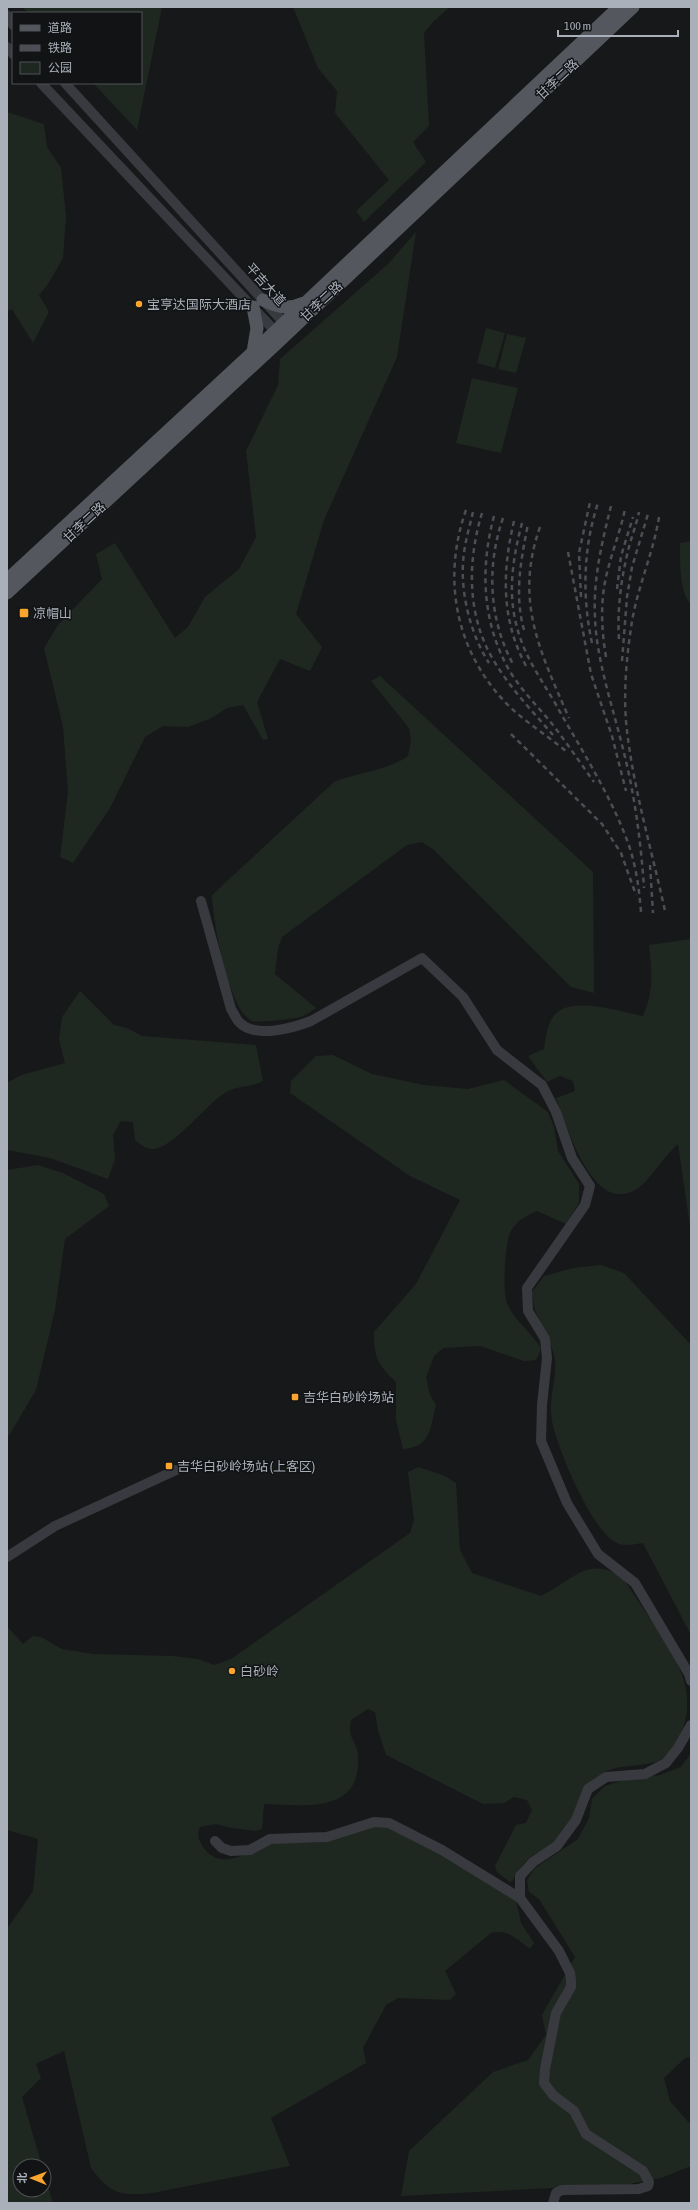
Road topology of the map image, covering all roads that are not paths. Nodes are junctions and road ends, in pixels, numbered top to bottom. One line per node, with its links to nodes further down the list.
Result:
1 (619, 7): 5 (main road, 甘李二路)
2 (633, 7): 7 (main road, 甘李二路)
3 (42, 84): 6 (street, 平吉大道)
4 (66, 84): 6 (street, 平吉大道)
5 (307, 301): 6 (main road); 7 (main road, 甘李二路)
6 (258, 304): 7 (street, 平吉大道); 8 (main road)
7 (282, 329): 8 (main road, 甘李二路); 10 (main road, 甘李二路)
8 (252, 352): 9 (main road, 甘李二路)
9 (7, 580)
10 (7, 593)
11 (201, 901): 14 (street)
12 (176, 1470): 13 (street)
13 (7, 1557)
14 (691, 1681)
15 (691, 1725): 17 (street)
16 (215, 1841): 17 (street)
17 (520, 1898): 18 (street)
18 (553, 2203)

